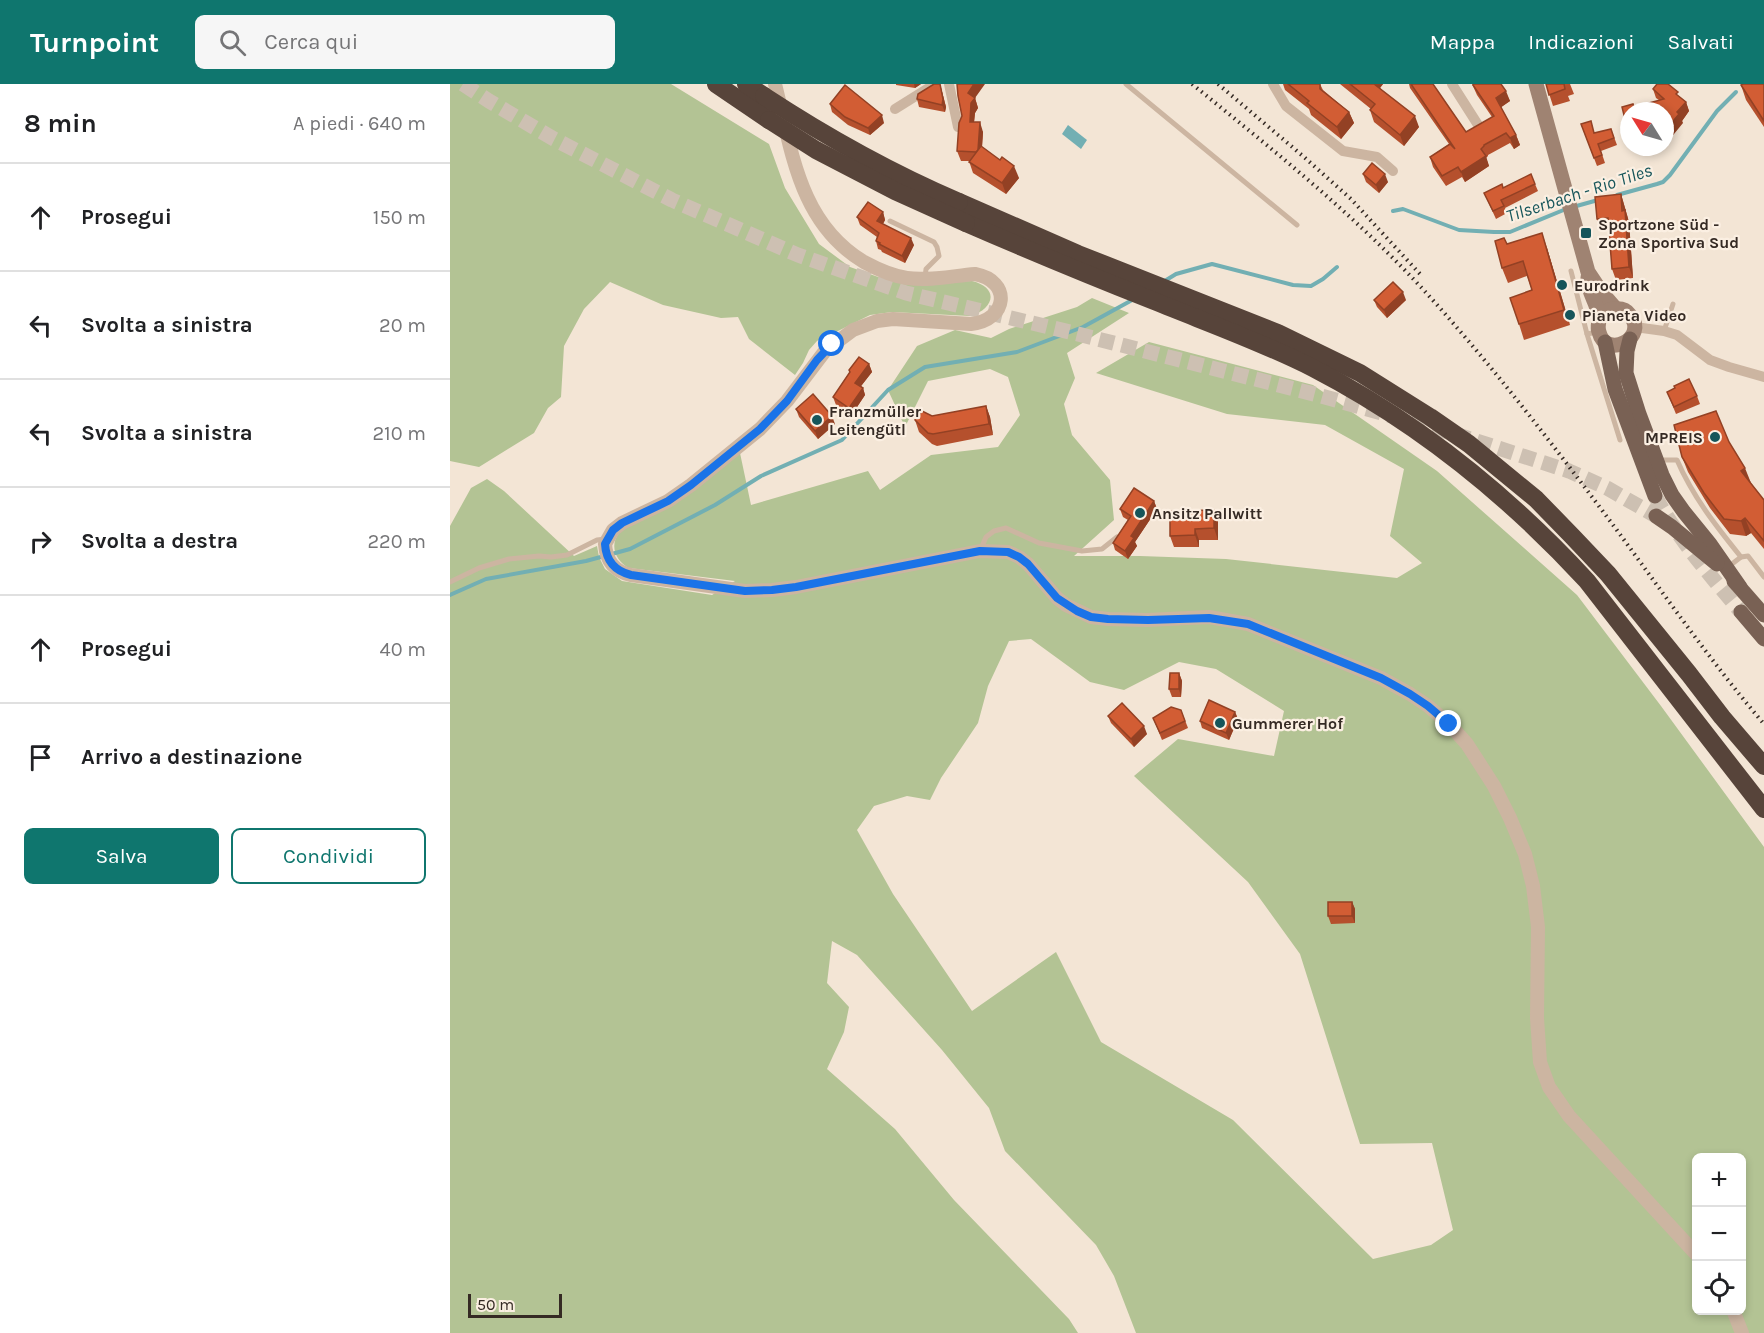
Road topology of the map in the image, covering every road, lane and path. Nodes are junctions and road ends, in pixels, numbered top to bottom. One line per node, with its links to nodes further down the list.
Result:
1 (716, 84): 41 (highway, bridge)
2 (746, 84): 9 (highway)
3 (935, 84): 10 (street)
4 (949, 84): 11 (street)
5 (1126, 84): 15 (lane)
6 (1274, 84): 13 (street)
7 (1452, 84): 12 (street)
8 (1536, 84): 17 (main road)
9 (770, 90): 18 (street); 40 (highway, bridge)
10 (895, 109)
11 (958, 127)
12 (1480, 128)
13 (1393, 171)
14 (890, 221): 18 (lane)
15 (1297, 225)
16 (1571, 272): 22 (lane)
17 (1588, 272): 20 (main road); 22 (main road)
18 (924, 279): 30 (street)
19 (1673, 304): 21 (lane)
20 (1616, 308): 22 (main road); 23 (main road)
21 (1664, 331): 23 (street); 24 (street)
22 (1597, 332): 23 (main road); 25 (lane); 27 (main road)
23 (1632, 333): 26 (main road)
24 (1764, 377)
25 (1620, 440)
26 (1657, 463): 32 (lane); 33 (main road)
27 (1655, 496)
28 (1656, 516): 36 (main road)
29 (1117, 537): 31 (lane)
30 (607, 550): 31 (street); 35 (lane)
31 (980, 551): 42 (street)
32 (1741, 557): 33 (lane); 34 (lane)
33 (1727, 568): 36 (main road)
34 (1764, 577)
35 (450, 582)
36 (1740, 587): 38 (main road)
37 (1741, 612): 39 (main road)
38 (1764, 615)
39 (1764, 639)
40 (1764, 766)
41 (1764, 809)
42 (1692, 1250)
43 (1735, 1315): 44 (street)
44 (1742, 1333)

